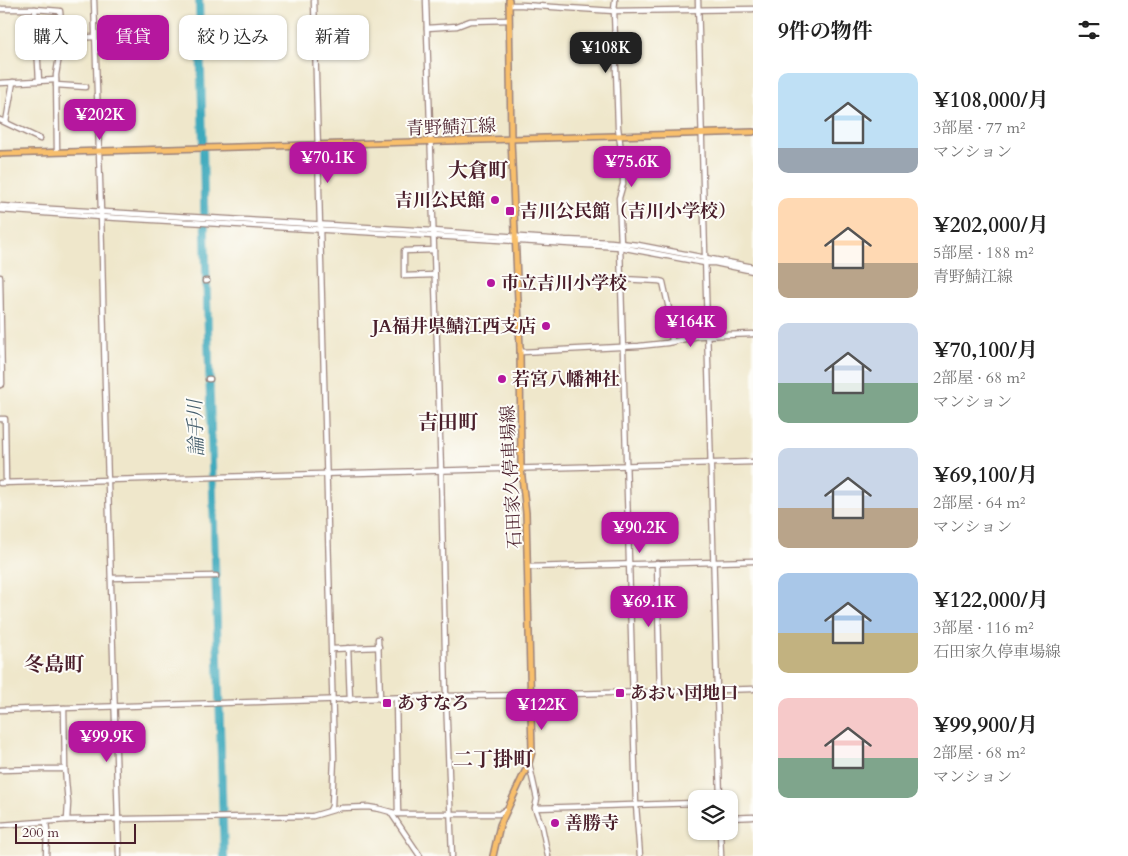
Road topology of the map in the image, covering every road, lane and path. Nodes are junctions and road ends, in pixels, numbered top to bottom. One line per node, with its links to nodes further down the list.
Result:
1 (94, 0): 18 (street)
2 (314, 0): 33 (street)
3 (426, 0): 16 (street)
4 (561, 0): 8 (street)
5 (615, 0): 13 (street)
6 (698, 0): 12 (street)
7 (509, 2): 8 (street); 15 (main road, 石田家久停車場線)
8 (560, 7): 13 (street)
9 (0, 9): 10 (street)
10 (35, 9): 14 (street); 20 (street)
11 (753, 9): 12 (street)
12 (698, 10): 13 (street); 28 (street)
13 (614, 12): 29 (street)
14 (60, 15)
15 (509, 20): 16 (street); 30 (main road, 石田家久停車場線)
16 (427, 28): 32 (street)
17 (87, 37): 18 (street)
18 (95, 37): 35 (street)
19 (59, 60): 22 (street)
20 (39, 81): 21 (street); 22 (street)
21 (13, 82): 23 (street); 26 (street)
22 (56, 82): 24 (street); 34 (street)
23 (0, 83)
24 (86, 87)
25 (0, 120): 26 (street)
26 (6, 122): 31 (street)
27 (753, 132): 28 (main road, 青野鯖江線)
28 (702, 134): 29 (main road, 青野鯖江線); 45 (street)
29 (619, 135): 30 (main road, 青野鯖江線); 43 (street)
30 (511, 139): 32 (main road, 青野鯖江線); 42 (main road, 石田家久停車場線)
31 (40, 140)
32 (430, 141): 33 (main road, 青野鯖江線); 41 (street)
33 (318, 144): 35 (main road, 青野鯖江線); 40 (street)
34 (58, 151): 35 (main road, 青野鯖江線); 36 (main road, 青野鯖江線)
35 (99, 151): 39 (street)
36 (0, 154)
37 (0, 206): 39 (street)
38 (0, 210): 39 (street)
39 (101, 215): 40 (street); 66 (street)
40 (320, 227): 41 (street); 65 (street)
41 (433, 233): 42 (street); 44 (street)
42 (515, 239): 43 (street); 56 (main road, 石田家久停車場線)
43 (620, 245): 45 (street); 50 (street)
44 (434, 250): 48 (street); 48 (street)
45 (705, 260): 46 (street); 47 (street); 53 (street)
46 (753, 267)
47 (753, 271)
48 (434, 275): 64 (street)
49 (0, 277): 51 (street)
50 (622, 278): 54 (street); 55 (street)
51 (0, 287): 57 (street)
52 (753, 334): 53 (street)
53 (708, 335): 54 (street); 61 (street)
54 (672, 342): 55 (street)
55 (622, 346): 56 (street); 62 (street)
56 (520, 348): 63 (main road, 石田家久停車場線)
57 (1, 352): 58 (street)
58 (0, 384)
59 (0, 419): 68 (street)
60 (753, 462): 61 (street)
61 (711, 463): 62 (street); 70 (street)
62 (627, 466): 63 (street); 72 (street)
63 (521, 468): 64 (street); 73 (main road, 石田家久停車場線)
64 (440, 471): 65 (street); 85 (street)
65 (327, 474): 66 (street); 79 (street)
66 (108, 480): 68 (street); 75 (street)
67 (0, 483): 68 (street)
68 (6, 483)
69 (753, 561): 70 (street)
70 (713, 562): 71 (street); 81 (street)
71 (657, 563): 72 (street); 83 (street)
72 (630, 564): 73 (street); 82 (street)
73 (528, 567): 84 (main road, 石田家久停車場線)
74 (215, 576): 75 (street)
75 (111, 578): 90 (street)
76 (378, 638): 77 (street)
77 (379, 647): 78 (street); 87 (street)
78 (348, 648): 79 (street); 89 (street)
79 (332, 649): 88 (street)
80 (753, 689): 81 (street)
81 (717, 690): 83 (street); 96 (street)
82 (633, 692): 83 (street); 84 (street); 98 (street)
83 (660, 692)
84 (531, 695): 85 (street); 93 (main road, 石田家久停車場線)
85 (446, 696): 86 (street); 104 (street)
86 (396, 698): 87 (street); 103 (street)
87 (380, 699): 89 (street)
88 (333, 700): 89 (street); 90 (street); 101 (street)
89 (350, 700)
90 (114, 707): 91 (street); 107 (street)
91 (64, 708): 92 (street); 95 (street)
92 (0, 710)
93 (529, 763): 99 (main road, 石田家久停車場線); 100 (street)
94 (0, 770): 95 (street)
95 (65, 770): 108 (street)
96 (720, 790)
97 (688, 803): 98 (street)
98 (636, 805): 100 (street); 118 (street)
99 (508, 808): 104 (street); 116 (main road, 石田家久停車場線)
100 (535, 808): 117 (street)
101 (330, 810): 102 (street); 107 (street)
102 (391, 813): 103 (street); 114 (street)
103 (398, 814): 104 (street)
104 (450, 814): 115 (street)
105 (753, 817): 106 (street)
106 (738, 818)
107 (118, 819): 108 (street); 113 (street)
108 (67, 820): 109 (street)
109 (46, 822): 110 (street); 112 (street)
110 (0, 825)
111 (720, 840): 119 (street)
112 (46, 856)
113 (119, 856)
114 (420, 856)
115 (452, 856)
116 (493, 856)
117 (548, 856)
118 (640, 856)
119 (721, 856)

